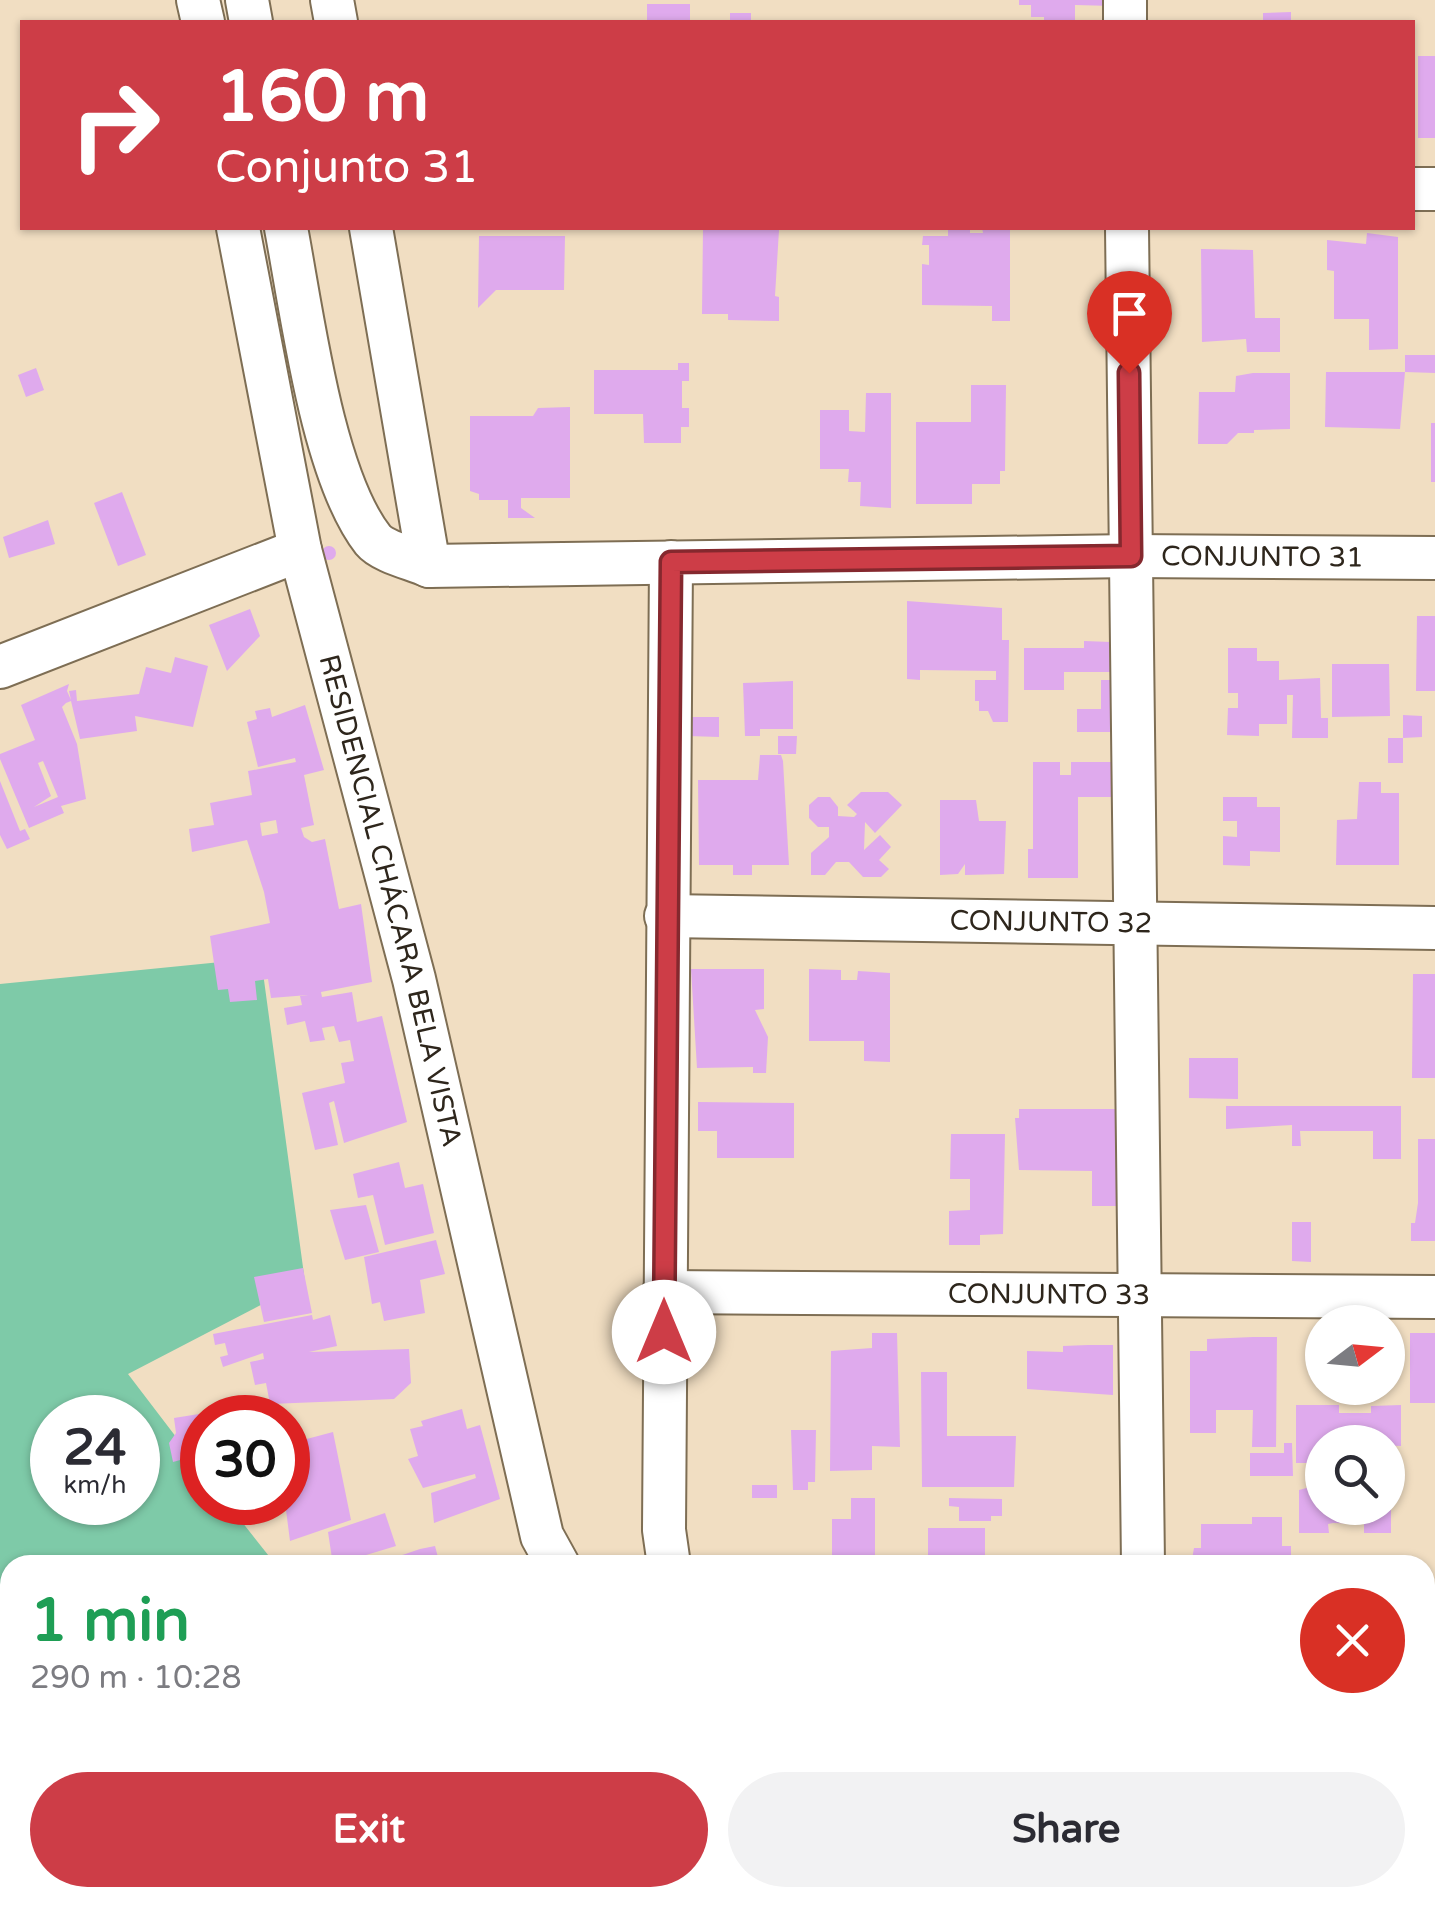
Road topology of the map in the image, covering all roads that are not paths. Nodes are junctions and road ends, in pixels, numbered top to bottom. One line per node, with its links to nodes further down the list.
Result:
1 (238, 230): 5 (street, RESIDENCIAL CHÁCARA BELA VISTA)
2 (286, 230): 9 (street)
3 (372, 230): 9 (street)
4 (1127, 230): 6 (street)
5 (300, 550): 10 (street); 17 (street, RESIDENCIAL CHÁCARA BELA VISTA)
6 (1131, 556): 7 (street, CONJUNTO 31); 8 (street, CONJUNTO 31); 12 (street)
7 (1435, 558)
8 (671, 562): 9 (street, CONJUNTO 31); 11 (street)
9 (429, 566)
10 (0, 668)
11 (666, 916): 12 (street, CONJUNTO 32); 14 (street)
12 (1136, 926): 13 (street, CONJUNTO 32); 15 (street)
13 (1435, 928)
14 (664, 1292): 15 (street, CONJUNTO 33); 18 (street)
15 (1140, 1296): 16 (street, CONJUNTO 33); 19 (street)
16 (1435, 1298)
17 (552, 1555)
18 (668, 1555)
19 (1142, 1555)

